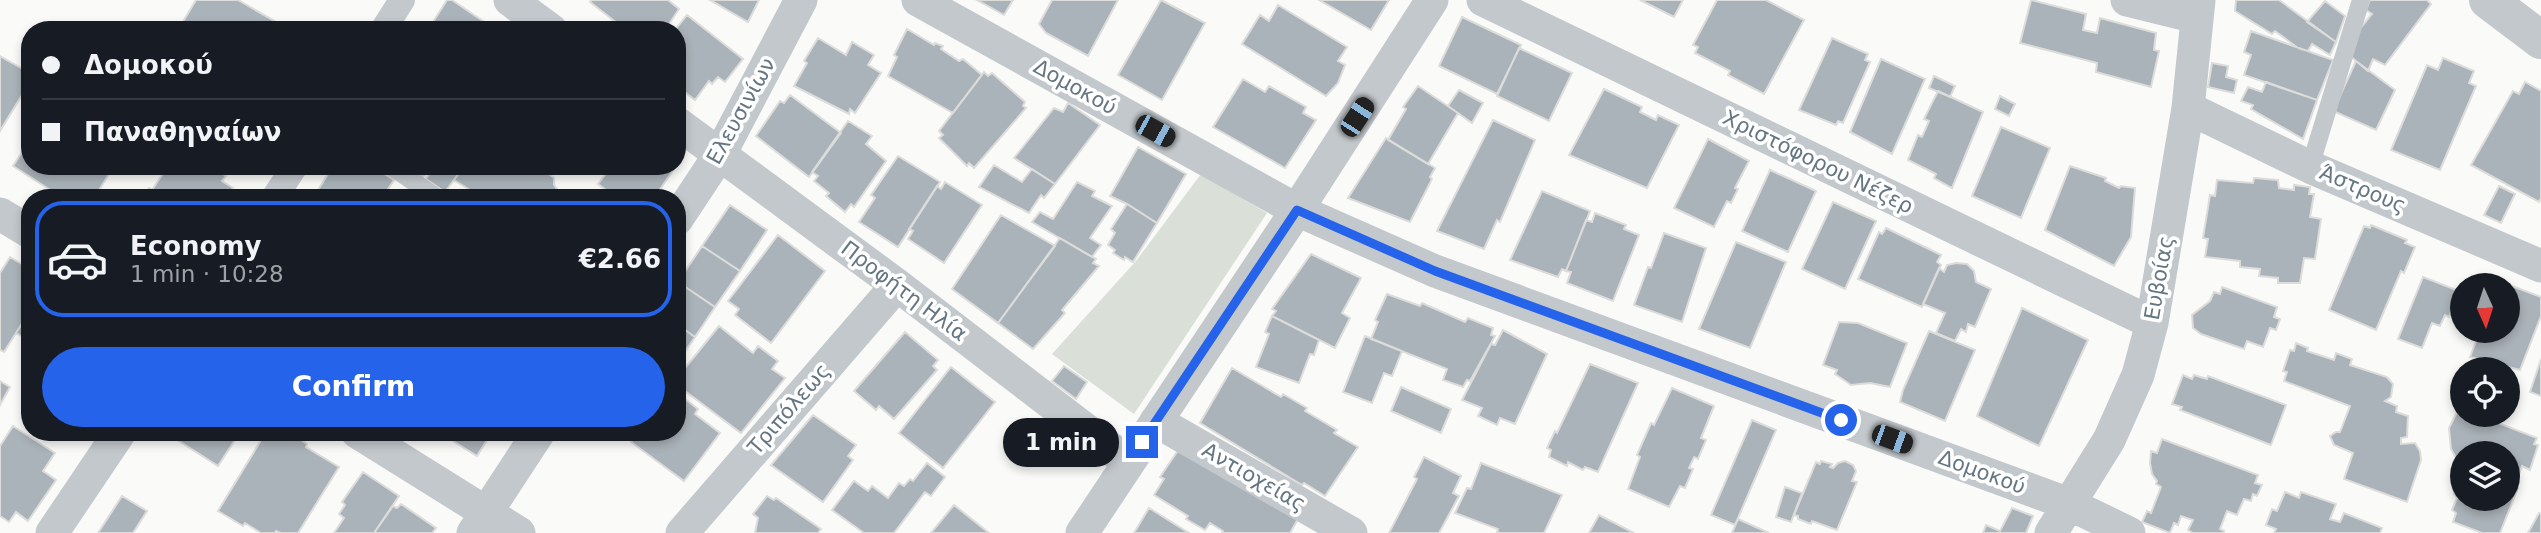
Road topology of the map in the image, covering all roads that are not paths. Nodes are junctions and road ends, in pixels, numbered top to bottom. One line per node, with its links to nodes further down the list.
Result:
1 (402, 0): 11 (street)
2 (510, 0): 12 (street)
3 (801, 0): 16 (street, Ελευσινίων)
4 (918, 0): 21 (street, Δομοκού)
5 (1432, 0): 21 (street)
6 (1483, 0): 26 (street, Χριστόφορου Νέζερ)
7 (2127, 0): 10 (street)
8 (2361, 0): 17 (lane)
9 (2488, 0): 13 (street)
10 (2198, 8): 14 (street, Ευβοίας)
11 (389, 21)
12 (539, 21)
13 (2541, 40)
14 (2188, 108): 17 (street, Άστρους); 26 (street, Ευβοίας)
15 (686, 129): 16 (street, Προφήτη Ηλία)
16 (720, 154): 20 (street, Ελευσινίων); 25 (street, Προφήτη Ηλία)
17 (2310, 167): 24 (street, Άστρους)
18 (404, 175): 19 (lane)
19 (424, 189)
20 (686, 205)
21 (1297, 210): 27 (street); 32 (street, Δομοκού)
22 (0, 214): 23 (street)
23 (21, 227)
24 (2541, 266)
25 (897, 285): 31 (street, Προφήτη Ηλία); 36 (street, Τριπόλεως)
26 (2151, 323): 32 (street, Ευβοίας)
27 (1156, 421): 31 (street); 38 (street, Αντιοχείας)
28 (114, 441): 34 (street)
29 (369, 441): 33 (street)
30 (533, 441): 33 (street)
31 (1128, 462): 37 (street)
32 (2069, 504): 39 (street, Ευβοίας); 40 (street, Δομοκού)
33 (480, 523): 35 (street)
34 (52, 533)
35 (519, 533)
36 (682, 533)
37 (1082, 533)
38 (1352, 533)
39 (2051, 533)
40 (2129, 533)

